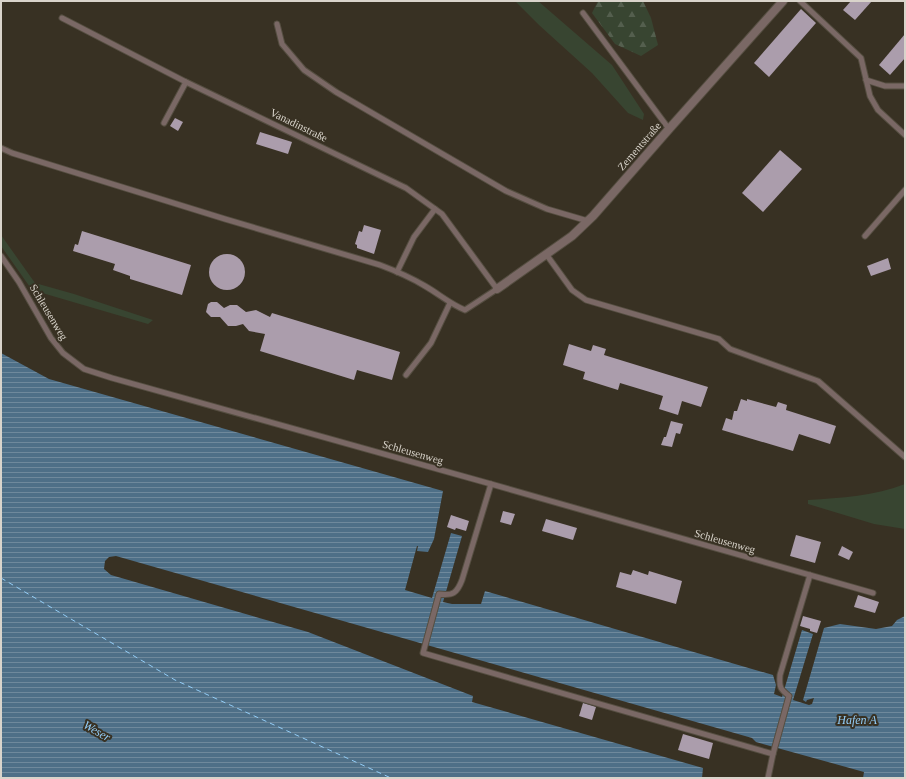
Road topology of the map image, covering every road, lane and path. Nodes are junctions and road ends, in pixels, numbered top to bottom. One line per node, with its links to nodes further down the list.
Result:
1 (784, 1): 10 (street, Zementstraße)
2 (800, 1): 6 (lane)
3 (583, 13): 10 (lane)
4 (62, 18): 7 (lane, Vanadinstraße)
5 (277, 24): 15 (lane)
6 (866, 80): 8 (lane); 11 (lane)
7 (186, 82): 9 (lane); 14 (lane, Vanadinstraße)
8 (905, 86)
9 (164, 123)
10 (669, 129): 15 (street, Zementstraße)
11 (905, 135)
12 (1, 148): 19 (lane)
13 (905, 190): 16 (lane)
14 (435, 209): 19 (lane); 20 (lane, Vanadinstraße)
15 (588, 221): 17 (street, Zementstraße)
16 (865, 236)
17 (546, 254): 20 (street, Zementstraße); 23 (lane)
18 (1, 256): 24 (lane, Schleusenweg)
19 (397, 272): 21 (lane)
20 (497, 289): 21 (lane)
21 (450, 302): 22 (lane)
22 (406, 375)
23 (905, 458)
24 (491, 484): 25 (lane, Schleusenweg); 27 (lane)
25 (810, 576): 26 (lane, Schleusenweg); 27 (lane)
26 (873, 593)
27 (773, 754): 28 (lane)
28 (768, 778)

